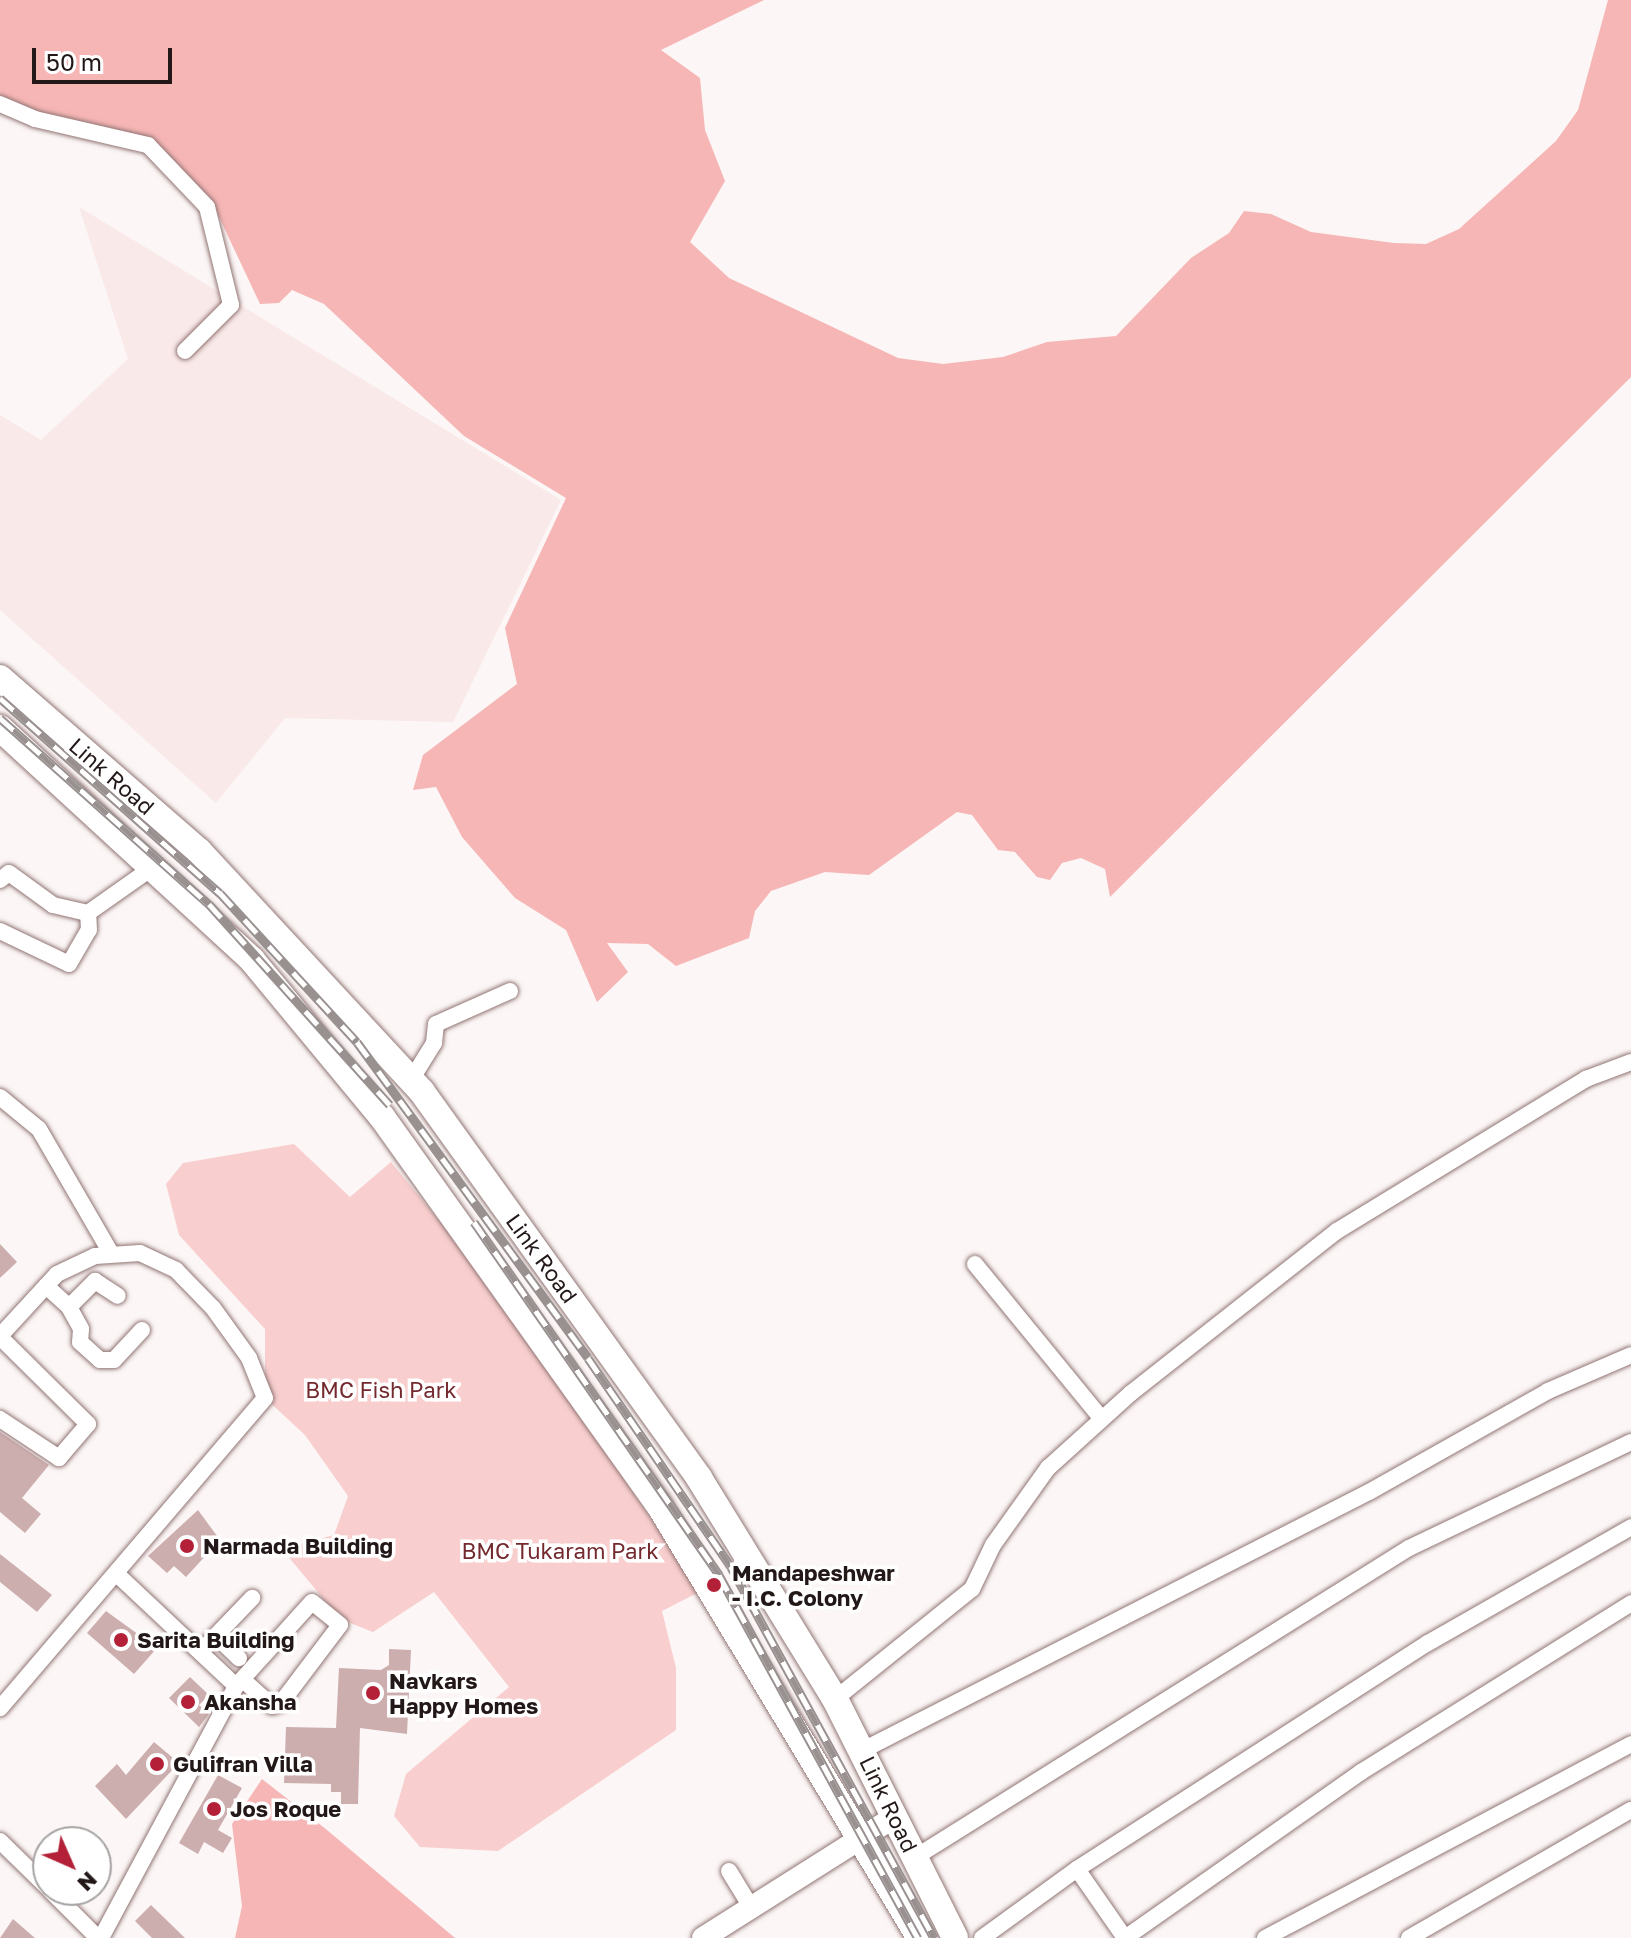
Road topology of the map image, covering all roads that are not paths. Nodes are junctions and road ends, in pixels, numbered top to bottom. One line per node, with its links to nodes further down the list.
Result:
1 (0, 104): 2 (street)
2 (185, 351)
3 (0, 678): 11 (main road, Link Road)
4 (0, 728): 5 (main road, Link Road)
5 (156, 865): 7 (street); 38 (main road, Link Road)
6 (0, 880): 7 (street)
7 (88, 913): 8 (street)
8 (0, 931)
9 (510, 991): 11 (street)
10 (1631, 1062): 22 (street)
11 (411, 1080): 32 (main road, Link Road)
12 (0, 1097): 13 (street)
13 (111, 1253): 15 (street); 25 (street)
14 (975, 1264): 22 (street)
15 (46, 1286): 17 (street); 19 (street)
16 (118, 1296): 17 (street)
17 (69, 1307): 18 (street)
18 (142, 1330)
19 (0, 1336): 21 (street)
20 (1631, 1355): 35 (street)
21 (0, 1419)
22 (1102, 1419): 32 (street)
23 (1631, 1442): 40 (street)
24 (1631, 1527): 42 (street)
25 (118, 1575): 29 (street); 33 (street)
26 (252, 1598): 28 (street)
27 (1631, 1603): 42 (street)
28 (216, 1636): 29 (street); 30 (street)
29 (203, 1649): 31 (street)
30 (239, 1658)
31 (240, 1683): 31 (street); 46 (street)
32 (835, 1699): 35 (main road, Link Road)
33 (0, 1708)
34 (1631, 1744): 51 (street)
35 (863, 1750): 37 (main road, Link Road)
36 (1631, 1810): 52 (street)
37 (893, 1818): 38 (street); 40 (main road, Link Road)
38 (857, 1838): 44 (street); 48 (main road, Link Road)
39 (0, 1841): 43 (street)
40 (914, 1858): 49 (main road, Link Road)
41 (733, 1869): 44 (street)
42 (1077, 1869): 50 (street)
43 (32, 1872)
44 (754, 1905): 47 (street)
45 (67, 1906): 46 (street)
46 (100, 1938)
47 (703, 1938)
48 (920, 1938)
49 (955, 1938)
50 (982, 1938)
51 (1265, 1938)
52 (1409, 1938)

